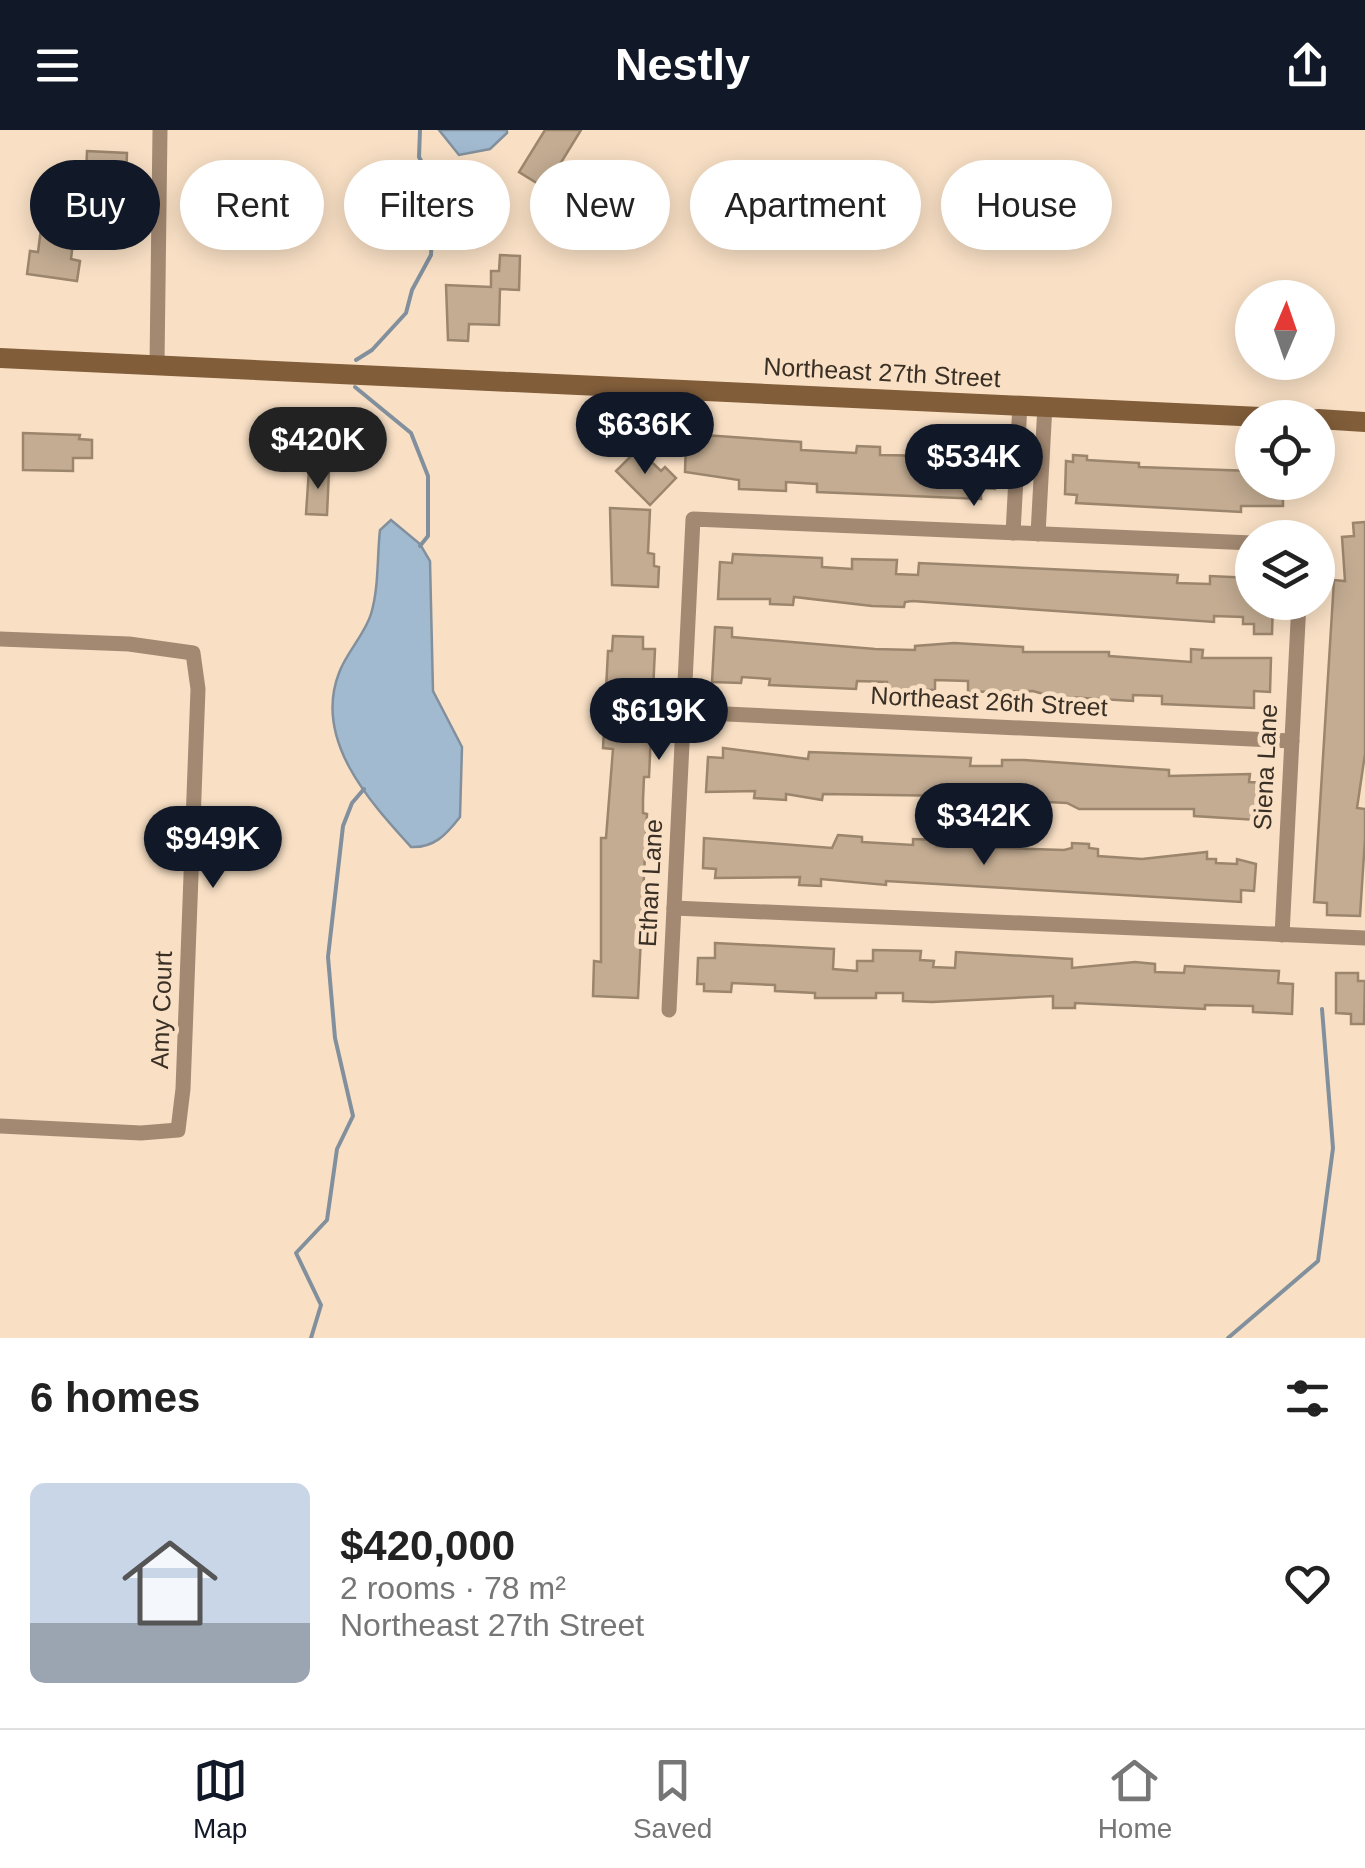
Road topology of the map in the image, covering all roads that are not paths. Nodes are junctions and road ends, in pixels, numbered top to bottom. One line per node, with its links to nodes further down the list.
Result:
1 (160, 130): 3 (street)
2 (0, 358): 3 (street, Northeast 27th Street)
3 (157, 364): 4 (street, Northeast 27th Street)
4 (1020, 404): 5 (street, Northeast 27th Street); 9 (street)
5 (1045, 405): 6 (street, Northeast 27th Street); 10 (street)
6 (1235, 415)
7 (1335, 420): 8 (street)
8 (1365, 422)
9 (1013, 533): 10 (street); 14 (street, Ethan Lane)
10 (1038, 534): 11 (street)
11 (1235, 543)
12 (1298, 620): 15 (street, Siena Lane)
13 (0, 639): 20 (street, Amy Court)
14 (684, 712): 15 (street, Northeast 26th Street); 16 (street, Ethan Lane)
15 (1292, 740): 17 (street, Siena Lane)
16 (674, 908): 17 (street); 19 (street, Ethan Lane)
17 (1282, 935): 18 (street)
18 (1365, 938)
19 (669, 1010)
20 (0, 1126)

